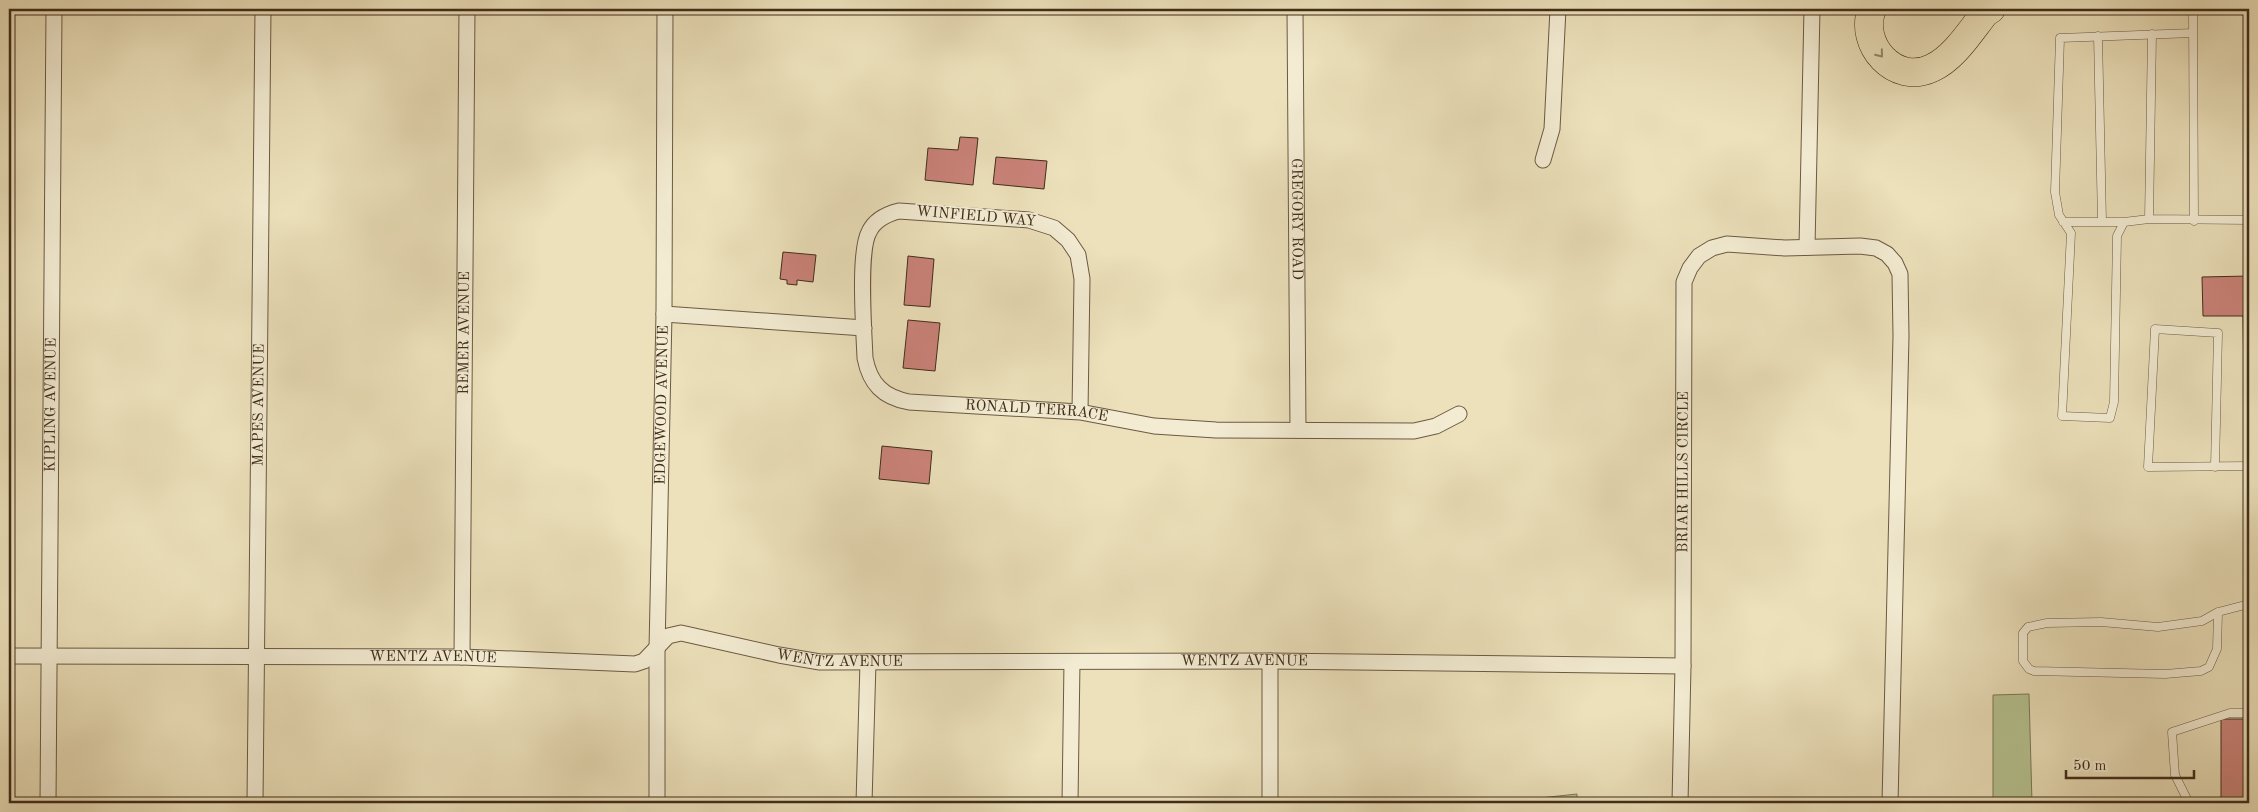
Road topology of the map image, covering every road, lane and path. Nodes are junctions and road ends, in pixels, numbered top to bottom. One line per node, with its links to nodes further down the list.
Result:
1 (54, 9): 33 (street, KIPLING AVENUE)
2 (263, 9): 34 (street, MAPES AVENUE)
3 (467, 9): 35 (street, REMER AVENUE)
4 (666, 9): 22 (street, EDGEWOOD AVENUE)
5 (1295, 9): 26 (street, GREGORY ROAD)
6 (1558, 9): 14 (street)
7 (1812, 9): 21 (street)
8 (1872, 9): 9 (highway, one-way to 9)
9 (1991, 9)
10 (2193, 9): 11 (lane)
11 (2194, 33): 12 (lane); 17 (lane)
12 (2152, 34): 13 (lane); 15 (lane)
13 (2098, 36): 18 (lane); 19 (lane)
14 (1543, 160)
15 (2149, 219): 17 (lane); 20 (lane)
16 (2249, 220): 17 (lane)
17 (2194, 221)
18 (2064, 222): 19 (lane); 20 (lane)
19 (2102, 222): 20 (lane)
20 (2124, 222)
21 (1807, 247): 39 (street, BRIAR HILLS CIRCLE); 48 (street, BRIAR HILLS CIRCLE)
22 (664, 314): 23 (street); 31 (street, EDGEWOOD AVENUE)
23 (864, 328): 24 (street, RONALD TERRACE); 24 (street, WINFIELD WAY)
24 (1080, 412): 26 (street, RONALD TERRACE)
25 (1459, 414): 26 (street, RONALD TERRACE)
26 (1298, 430)
27 (2249, 466): 28 (lane)
28 (2215, 467): 28 (lane)
29 (2249, 604): 30 (lane)
30 (2218, 612): 30 (lane)
31 (657, 650): 35 (street, WENTZ AVENUE); 37 (street, WENTZ AVENUE); 43 (street, EDGEWOOD AVENUE)
32 (9, 656): 33 (street, WENTZ AVENUE)
33 (50, 656): 34 (street, WENTZ AVENUE); 41 (street, KIPLING AVENUE)
34 (256, 656): 35 (street, WENTZ AVENUE); 42 (street, MAPES AVENUE)
35 (462, 657)
36 (1270, 661): 38 (street, WENTZ AVENUE); 39 (street, WENTZ AVENUE); 46 (street)
37 (868, 662): 38 (street, WENTZ AVENUE); 44 (street)
38 (1072, 662): 45 (street)
39 (1683, 666): 47 (street, BRIAR HILLS CIRCLE)
40 (2249, 713): 49 (lane)
41 (48, 803)
42 (255, 803)
43 (657, 803)
44 (864, 803)
45 (1070, 803)
46 (1270, 803)
47 (1680, 803)
48 (1890, 803)
49 (2189, 803)

